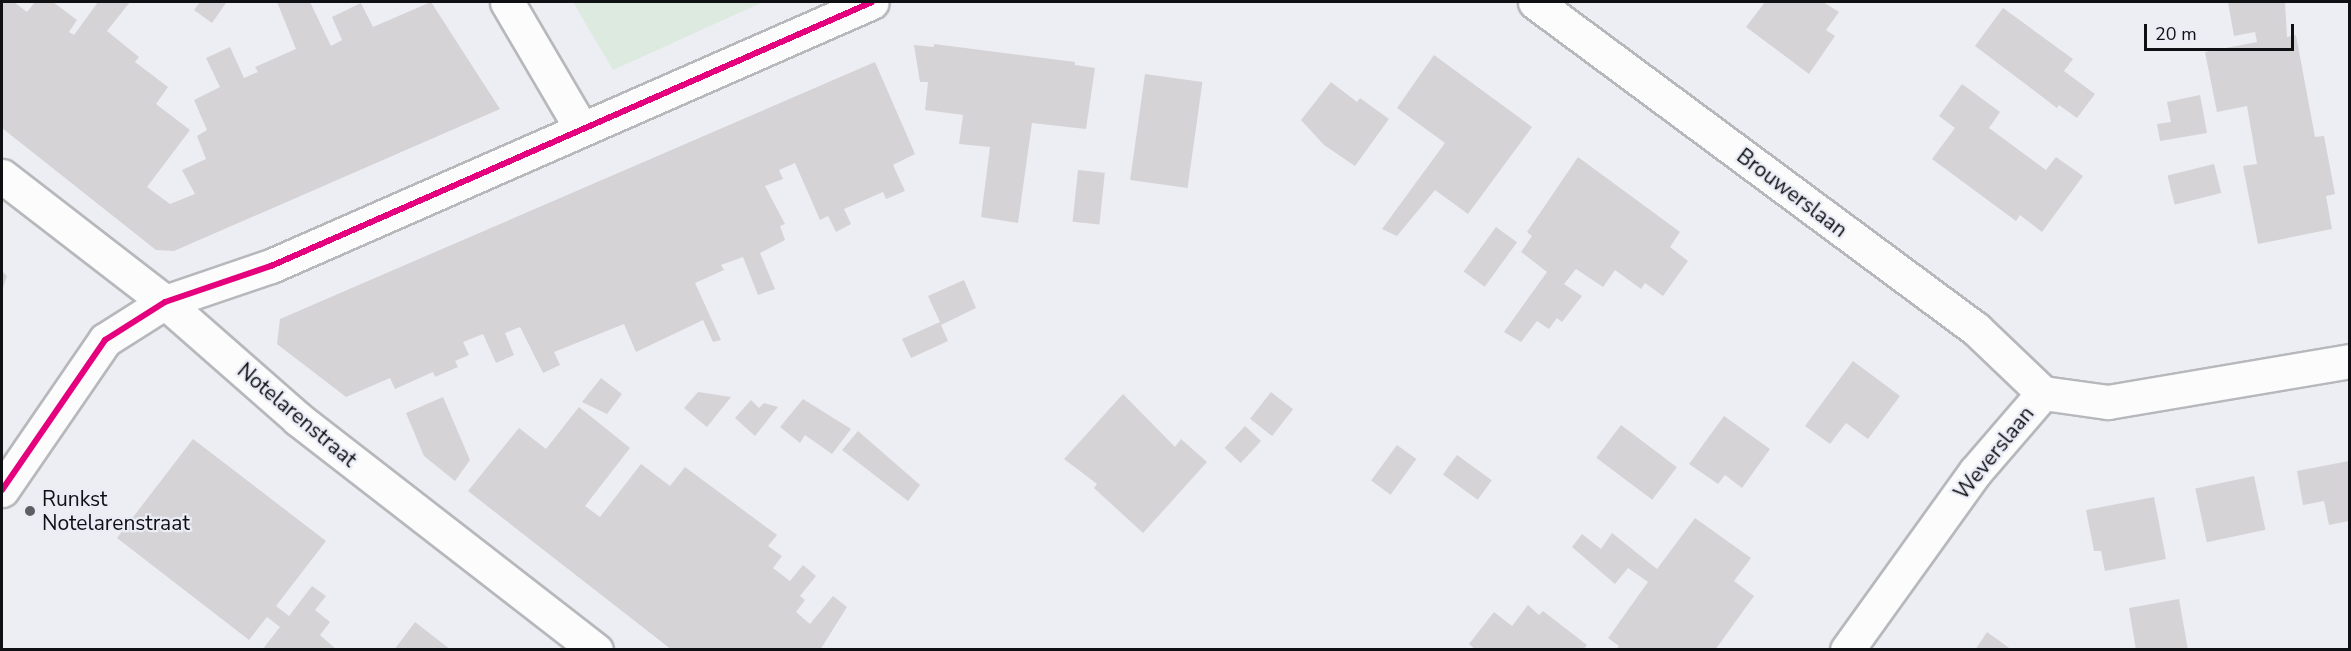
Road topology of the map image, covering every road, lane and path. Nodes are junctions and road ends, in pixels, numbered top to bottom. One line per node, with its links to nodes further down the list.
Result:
1 (507, 2): 4 (street)
2 (872, 2): 4 (street)
3 (1535, 2): 8 (street, Brouwerslaan)
4 (581, 128): 6 (street)
5 (2, 176): 6 (street, Notelarenstraat)
6 (165, 302): 9 (street); 10 (street, Notelarenstraat)
7 (2349, 361): 8 (street, Weverslaan)
8 (2043, 393): 11 (street, Weverslaan)
9 (2, 490)
10 (596, 650)
11 (1848, 650)

